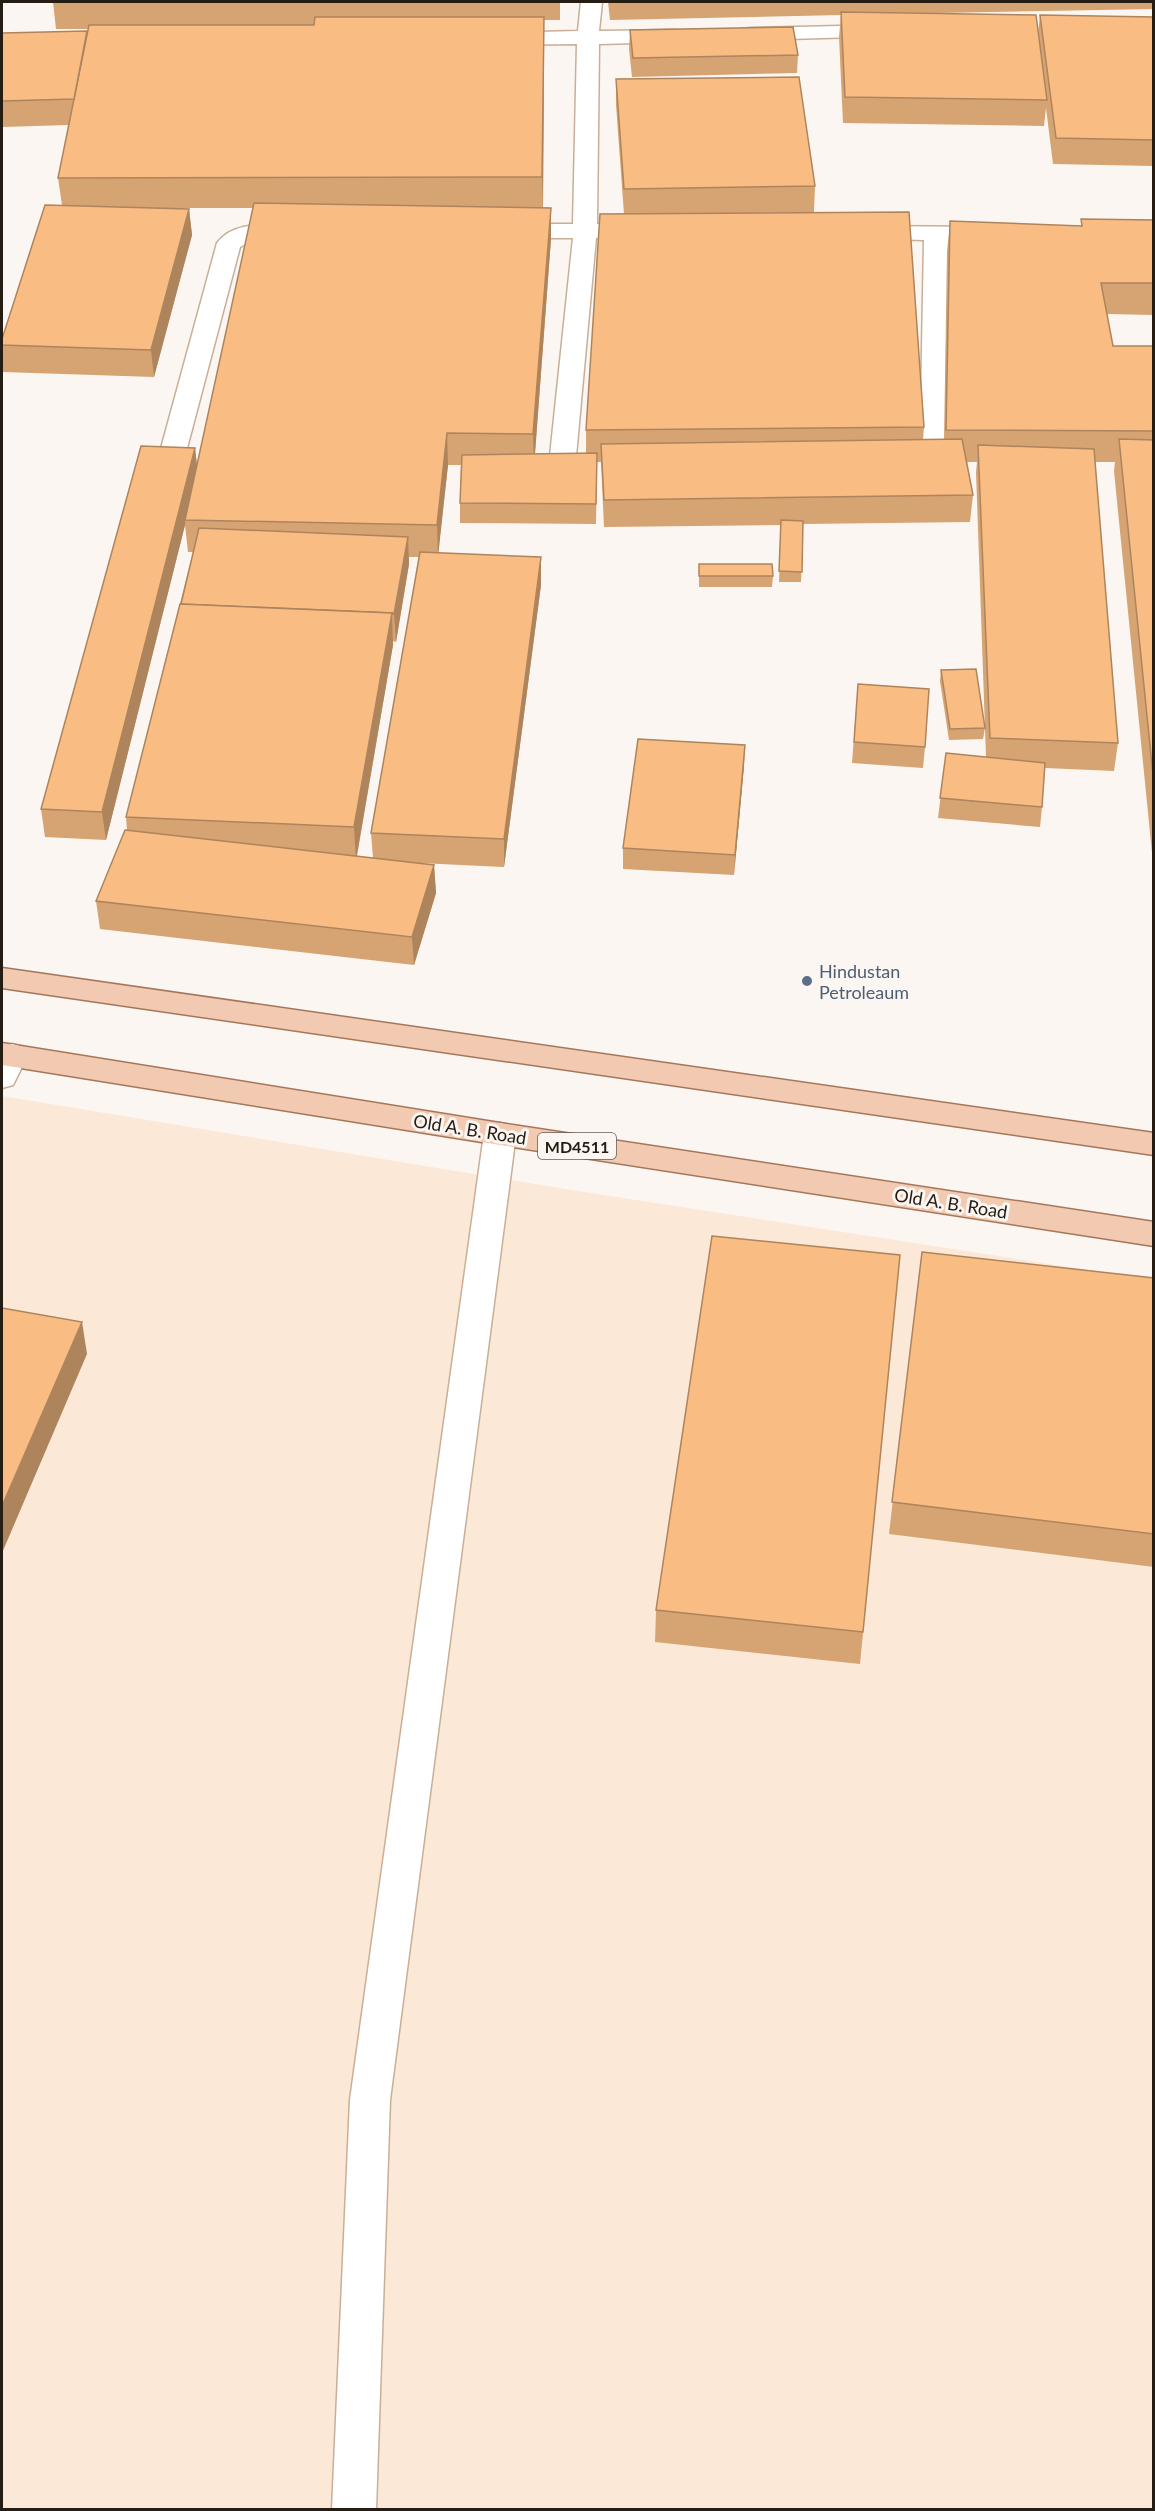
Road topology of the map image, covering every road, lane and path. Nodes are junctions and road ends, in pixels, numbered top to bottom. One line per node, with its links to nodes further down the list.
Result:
1 (591, 2): 5 (street)
2 (906, 31): 4 (street)
3 (694, 35): 5 (street)
4 (729, 35)
5 (588, 38): 6 (street); 9 (street)
6 (480, 40)
7 (316, 231): 14 (street)
8 (480, 231): 9 (street)
9 (585, 231): 10 (street); 15 (street)
10 (667, 231)
11 (843, 233): 12 (street)
12 (936, 234): 13 (street); 16 (street)
13 (1016, 234)
14 (173, 452)
15 (563, 456)
16 (933, 456)
17 (2, 978): 20 (main road)
18 (5, 1062): 19 (main road, Old A. B. Road / MD4511)
19 (501, 1134): 21 (main road, Old A. B. Road / MD4511); 22 (street)
20 (1154, 1144)
21 (1154, 1234)
22 (354, 2510)

